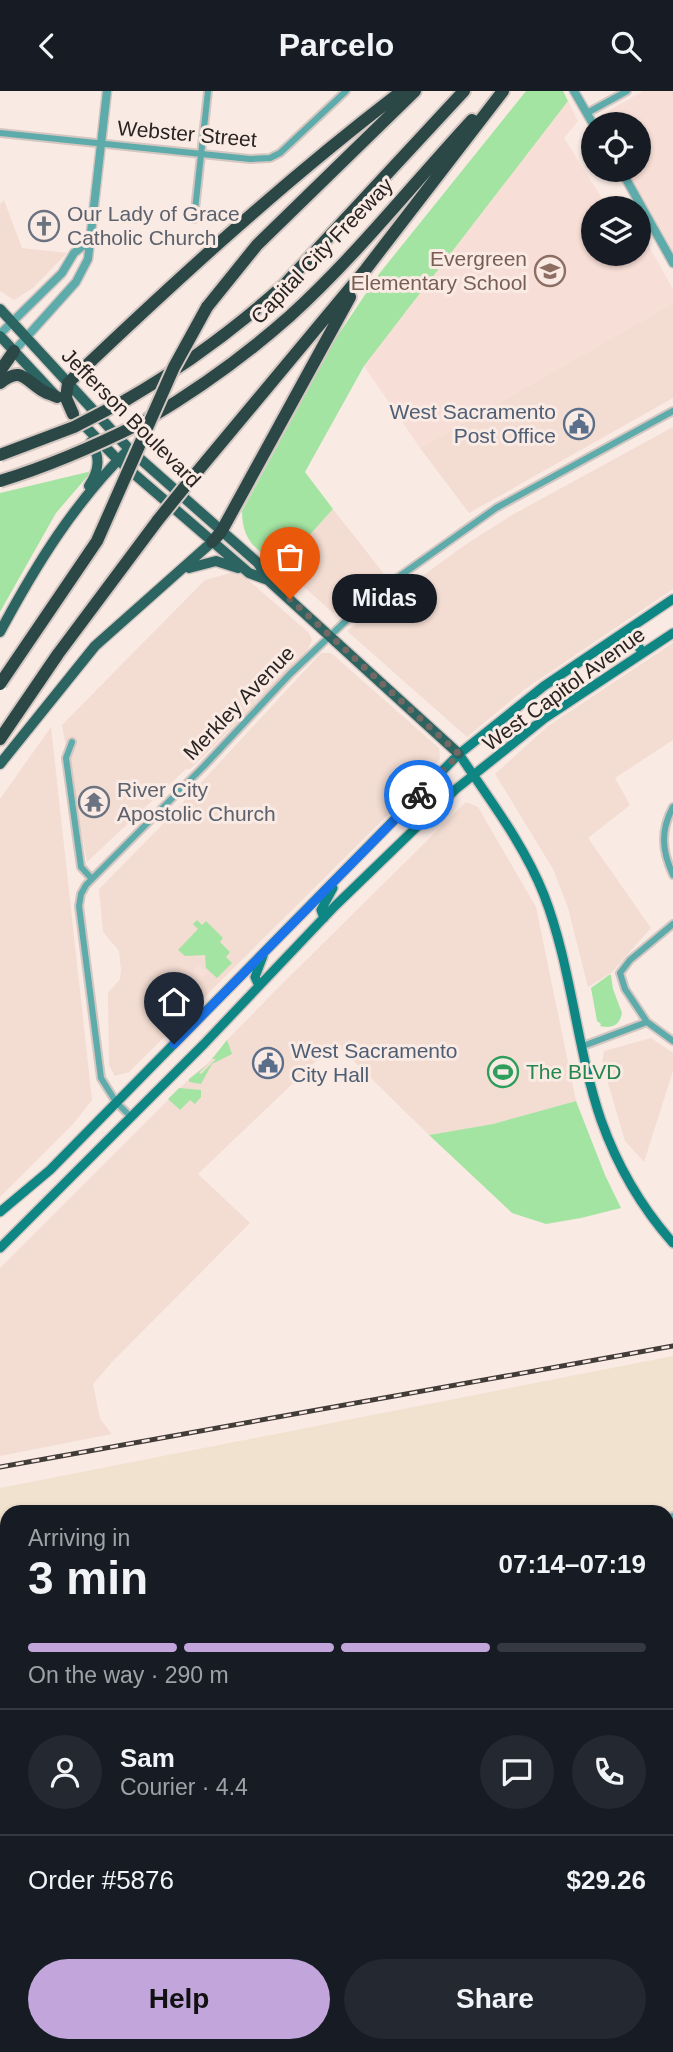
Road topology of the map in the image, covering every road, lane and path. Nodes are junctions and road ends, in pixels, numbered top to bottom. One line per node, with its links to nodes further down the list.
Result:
1 (107, 91): 13 (street)
2 (208, 91): 14 (street)
3 (402, 91): 27 (highway)
4 (415, 91): 47 (highway, bridge)
5 (464, 91): 33 (highway, Capital City Freeway, bridge)
6 (501, 91): 19 (highway); 35 (highway, Capital City Freeway, bridge)
7 (574, 91): 10 (street)
8 (627, 91): 11 (street)
9 (342, 92): 14 (street, Webster Street)
10 (586, 112)
11 (589, 112)
12 (0, 133): 13 (street, Webster Street)
13 (102, 143): 14 (street, Webster Street); 17 (street)
14 (201, 154): 16 (street)
15 (628, 182): 18 (street)
16 (194, 219)
17 (89, 241): 21 (street); 23 (street)
18 (673, 263)
19 (366, 269): 37 (highway); 48 (highway, bridge)
20 (0, 309): 21 (main road, Jefferson Boulevard)
21 (12, 321): 22 (street); 23 (main road, Jefferson Boulevard)
22 (0, 335): 24 (main road, Jefferson Boulevard)
23 (26, 337): 24 (street); 27 (main road, Jefferson Boulevard)
24 (14, 351): 25 (highway); 28 (main road, Jefferson Boulevard)
25 (0, 371)
26 (0, 383): 28 (highway)
27 (68, 383): 30 (highway); 32 (main road, Jefferson Boulevard)
28 (57, 397): 30 (main road, Jefferson Boulevard)
29 (673, 411): 45 (street, Merkley Avenue)
30 (74, 414): 31 (main road, Jefferson Boulevard)
31 (85, 427): 34 (main road, Jefferson Boulevard); 36 (main road)
32 (129, 449): 34 (main road); 37 (main road, Jefferson Boulevard)
33 (0, 455)
34 (118, 460): 36 (main road); 37 (main road, Jefferson Boulevard)
35 (0, 481)
36 (72, 513): 43 (main road)
37 (217, 537): 38 (main road, Jefferson Boulevard); 39 (main road, Jefferson Boulevard); 40 (main road)
38 (249, 573): 39 (main road, Jefferson Boulevard); 40 (main road)
39 (268, 580): 45 (main road, Jefferson Boulevard)
40 (168, 581): 51 (main road)
41 (673, 599): 42 (main road, West Capitol Avenue)
42 (627, 630): 46 (main road); 50 (main road, West Capitol Avenue)
43 (0, 632)
44 (673, 633): 46 (main road, West Capitol Avenue)
45 (330, 635): 50 (main road, Jefferson Boulevard); 56 (street, Merkley Avenue)
46 (643, 653): 52 (main road, West Capitol Avenue)
47 (0, 684)
48 (0, 739)
49 (72, 742): 56 (street)
50 (459, 754): 52 (main road, Jefferson Boulevard); 55 (main road, West Capitol Avenue)
51 (0, 764)
52 (474, 776): 57 (main road, West Capitol Avenue); 63 (main road, Jefferson Boulevard)
53 (673, 807): 54 (street)
54 (673, 875)
55 (338, 877): 57 (main road); 59 (main road, West Capitol Avenue)
56 (92, 879): 64 (street, Merkley Avenue)
57 (324, 918): 60 (main road, West Capitol Avenue)
58 (673, 924): 61 (street)
59 (263, 955): 60 (main road); 64 (main road, West Capitol Avenue)
60 (260, 986): 65 (main road, West Capitol Avenue)
61 (647, 1022): 62 (street); 63 (street)
62 (673, 1041)
63 (583, 1046): 67 (main road, Jefferson Boulevard)
64 (116, 1102): 65 (street, Merkley Avenue); 66 (main road, West Capitol Avenue)
65 (130, 1116): 68 (main road, West Capitol Avenue)
66 (0, 1212)
67 (673, 1243)
68 (0, 1248)

